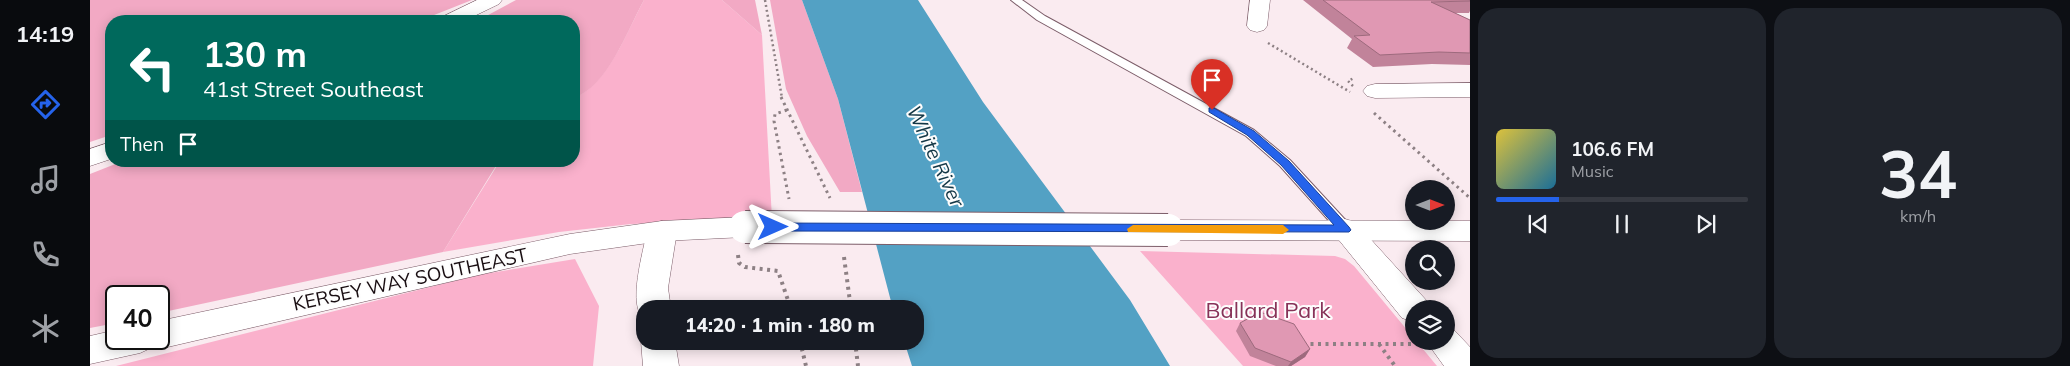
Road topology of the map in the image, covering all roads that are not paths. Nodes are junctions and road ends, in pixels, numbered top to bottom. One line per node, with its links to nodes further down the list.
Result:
1 (492, 0): 4 (street)
2 (1016, 0): 10 (lane)
3 (1260, 0): 5 (street)
4 (461, 15)
5 (1257, 26)
6 (1470, 90): 7 (street)
7 (1375, 91)
8 (105, 152): 9 (street)
9 (90, 158)
10 (1345, 230): 11 (street, KERSEY WAY SOUTHEAST, bridge); 12 (street, KERSEY WAY SOUTHEAST); 14 (street)
11 (662, 231): 13 (street); 15 (street, KERSEY WAY SOUTHEAST)
12 (1470, 231)
13 (653, 300)
14 (1406, 300)
15 (170, 333)
16 (105, 347): 17 (street)
17 (90, 350)
18 (659, 350): 19 (street)
19 (661, 366)

